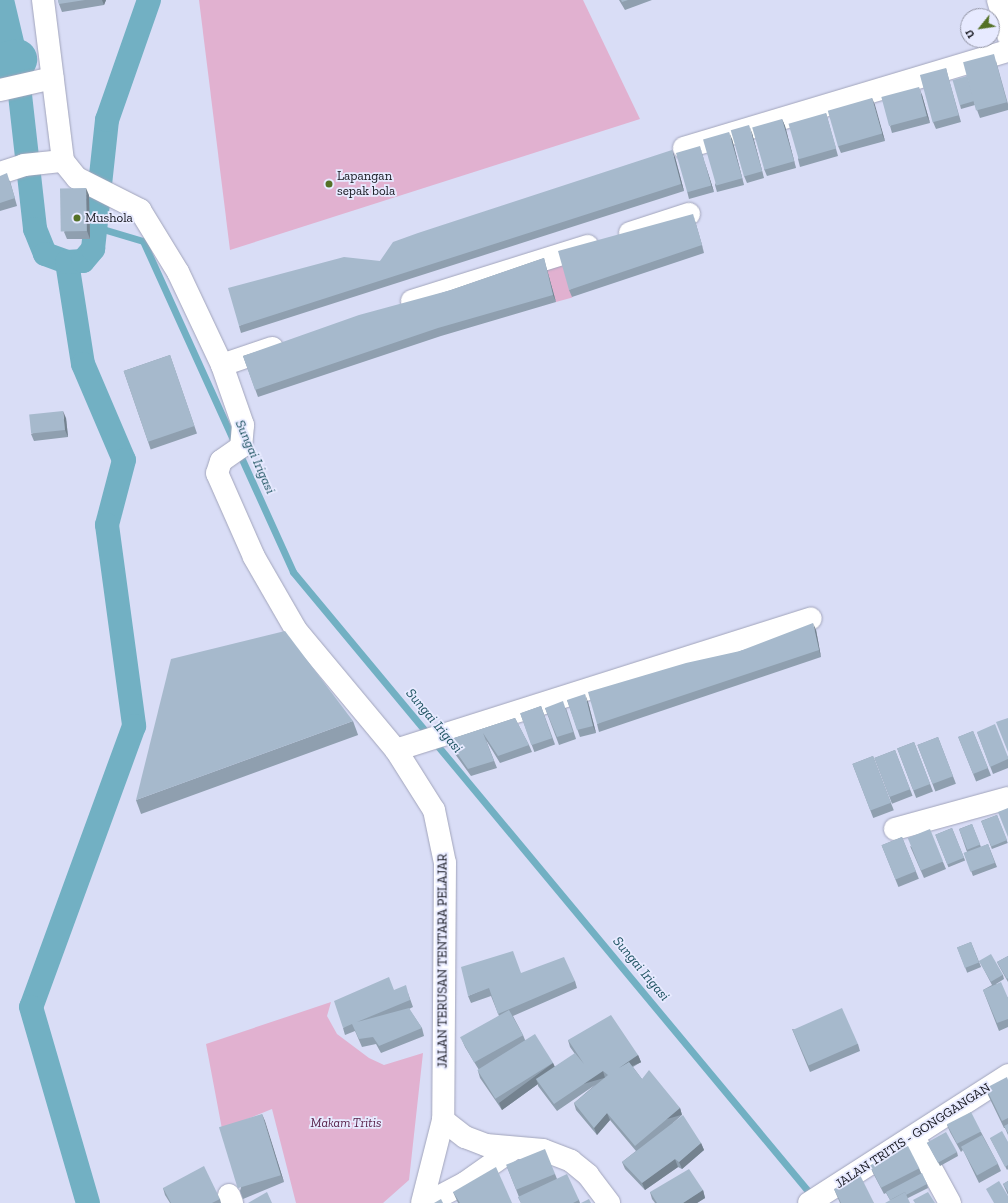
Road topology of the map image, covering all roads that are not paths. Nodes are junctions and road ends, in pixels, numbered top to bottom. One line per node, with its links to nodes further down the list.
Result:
1 (44, 0): 5 (street)
2 (998, 0): 3 (street)
3 (1008, 36)
4 (1008, 51): 7 (street)
5 (47, 80): 6 (street); 8 (street)
6 (9, 87)
7 (684, 148)
8 (56, 161): 9 (street); 13 (street)
9 (0, 173)
10 (689, 214): 11 (street)
11 (391, 308)
12 (296, 340): 13 (street)
13 (222, 366): 15 (street, JALAN TERUSAN TENTARA PELAJAR)
14 (811, 618): 15 (street)
15 (400, 749): 19 (street, JALAN TERUSAN TENTARA PELAJAR)
16 (1008, 798): 17 (street)
17 (895, 829)
18 (1008, 1075): 20 (street, JALAN TRITIS - GONGGANGAN)
19 (442, 1120): 21 (street); 23 (street, JALAN TERUSAN TENTARA PELAJAR)
20 (914, 1137): 22 (street, JALAN TRITIS - GONGGANGAN); 26 (street)
21 (513, 1149): 24 (street); 25 (street)
22 (813, 1199)
23 (422, 1203)
24 (427, 1203)
25 (609, 1203)
26 (950, 1203)

